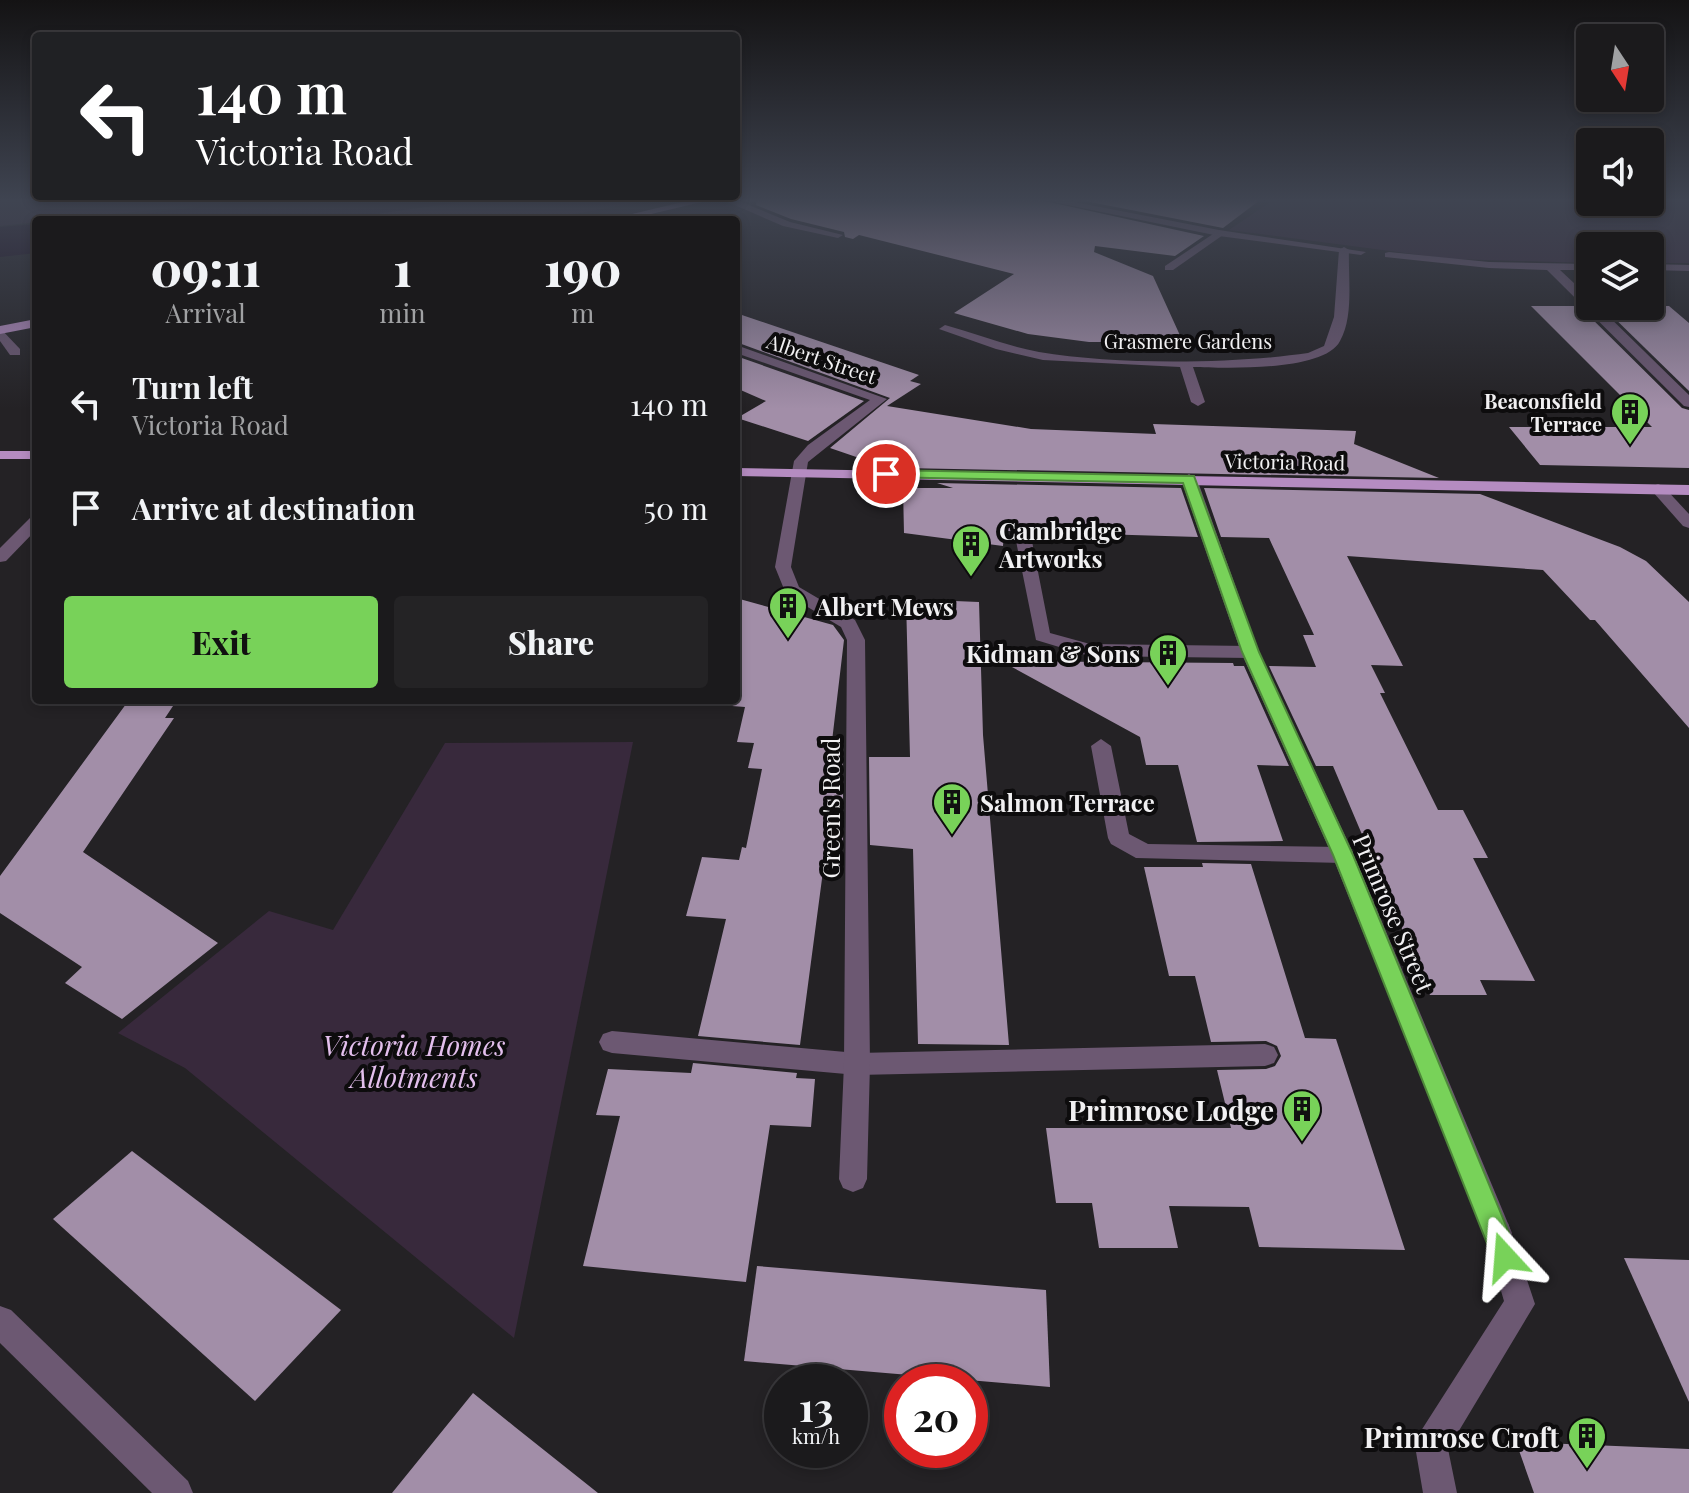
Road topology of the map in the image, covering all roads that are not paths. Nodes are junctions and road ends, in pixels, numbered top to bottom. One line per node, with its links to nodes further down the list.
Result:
1 (1343, 270): 10 (street, Grasmere Gardens)
2 (1554, 270): 3 (street)
3 (1576, 292)
4 (1604, 320): 12 (street)
5 (32, 324): 7 (main road)
6 (945, 329): 10 (street, Grasmere Gardens)
7 (0, 331): 9 (street)
8 (740, 350): 16 (street, Albert Street)
9 (15, 352)
10 (1185, 363): 11 (street)
11 (1198, 402)
12 (1689, 403)
13 (0, 455): 14 (main road)
14 (32, 455)
15 (740, 472): 16 (main road, Victoria Road)
16 (799, 473): 17 (main road, Victoria Road); 29 (street, Green's Road)
17 (1189, 479): 18 (main road, Victoria Road); 24 (street, Primrose Street)
18 (1658, 489): 19 (main road, Victoria Road); 20 (street)
19 (1689, 490)
20 (1689, 523)
21 (32, 525): 23 (street)
22 (1022, 531): 24 (street)
23 (0, 557)
24 (1250, 652): 26 (street, Primrose Street)
25 (1101, 746): 26 (street)
26 (1343, 855): 33 (street, Primrose Street)
27 (612, 1042): 29 (street)
28 (1265, 1055): 29 (street)
29 (857, 1064): 30 (street, Green's Road)
30 (853, 1179)
31 (0, 1321): 32 (street)
32 (176, 1493)
33 (1440, 1493)

